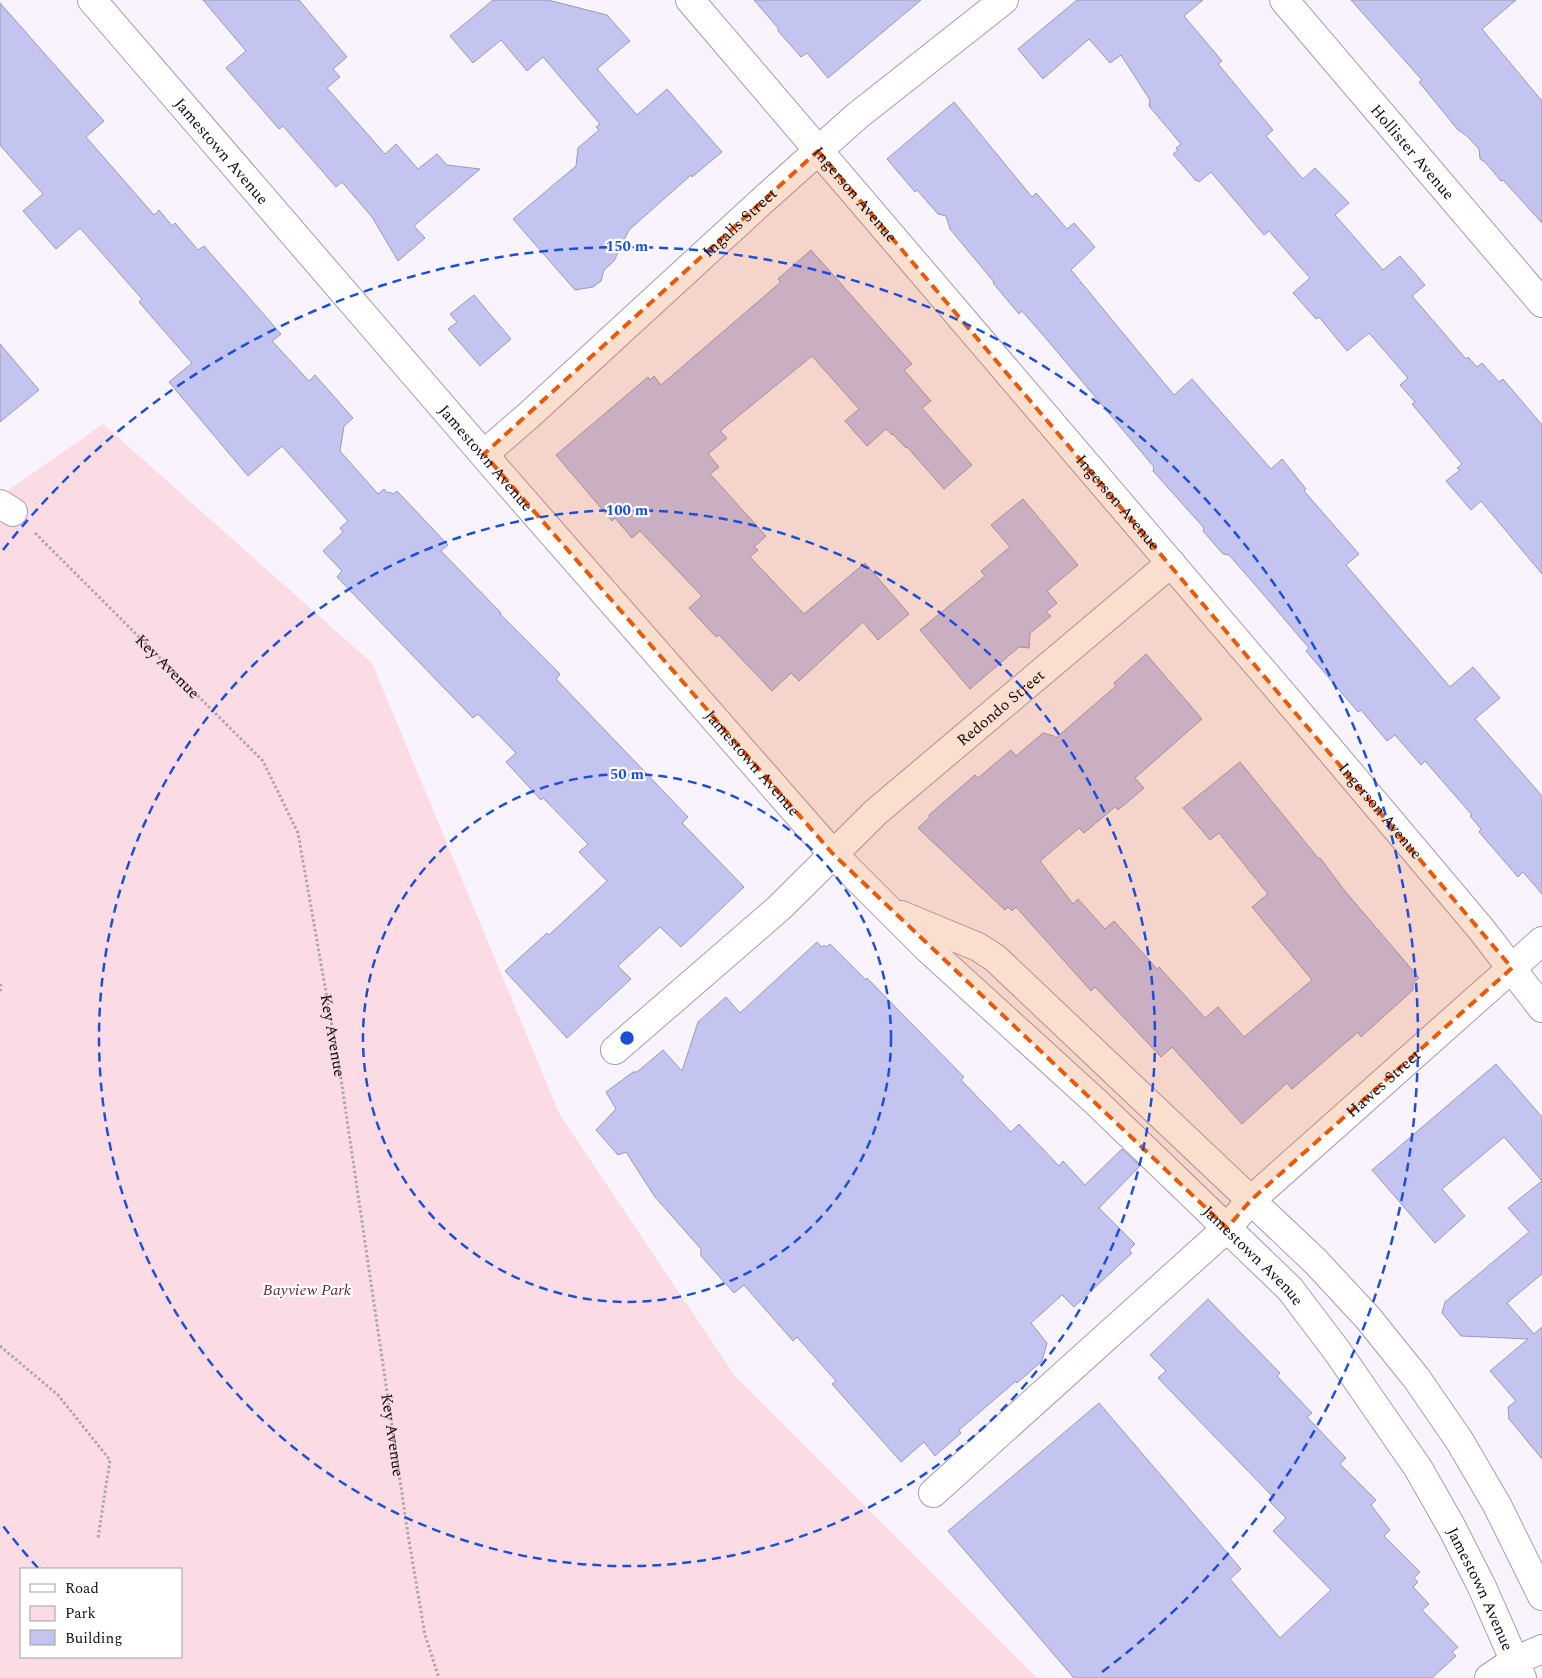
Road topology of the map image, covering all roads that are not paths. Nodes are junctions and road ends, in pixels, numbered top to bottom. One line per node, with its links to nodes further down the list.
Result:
1 (92, 0): 7 (street, Jamestown Avenue)
2 (690, 0): 5 (street, Ingerson Avenue)
3 (1004, 0): 5 (street, Ingalls Street)
4 (1284, 0): 6 (street, Hollister Avenue)
5 (818, 151): 7 (street, Ingalls Street); 8 (street, Ingerson Avenue)
6 (1542, 303)
7 (484, 454): 9 (street, Jamestown Avenue)
8 (1171, 563): 9 (street, Redondo Street); 12 (street, Ingerson Avenue)
9 (833, 854): 10 (street, Jamestown Avenue); 14 (street, Redondo Street)
10 (888, 909): 15 (street, Jamestown Avenue); 16 (street, Jamestown Avenue)
11 (1542, 941): 12 (street, Hawes Street)
12 (1512, 968): 13 (street, Ingerson Avenue); 15 (street, Hawes Street)
13 (1542, 1008)
14 (615, 1050)
15 (1251, 1200): 16 (street, Hawes Street); 18 (street, Jamestown Avenue)
16 (1227, 1228): 17 (street, Hawes Street); 20 (street, Jamestown Avenue)
17 (933, 1493)
18 (1542, 1596)
19 (1542, 1649): 20 (street)
20 (1518, 1670): 21 (street)
21 (1489, 1678)

